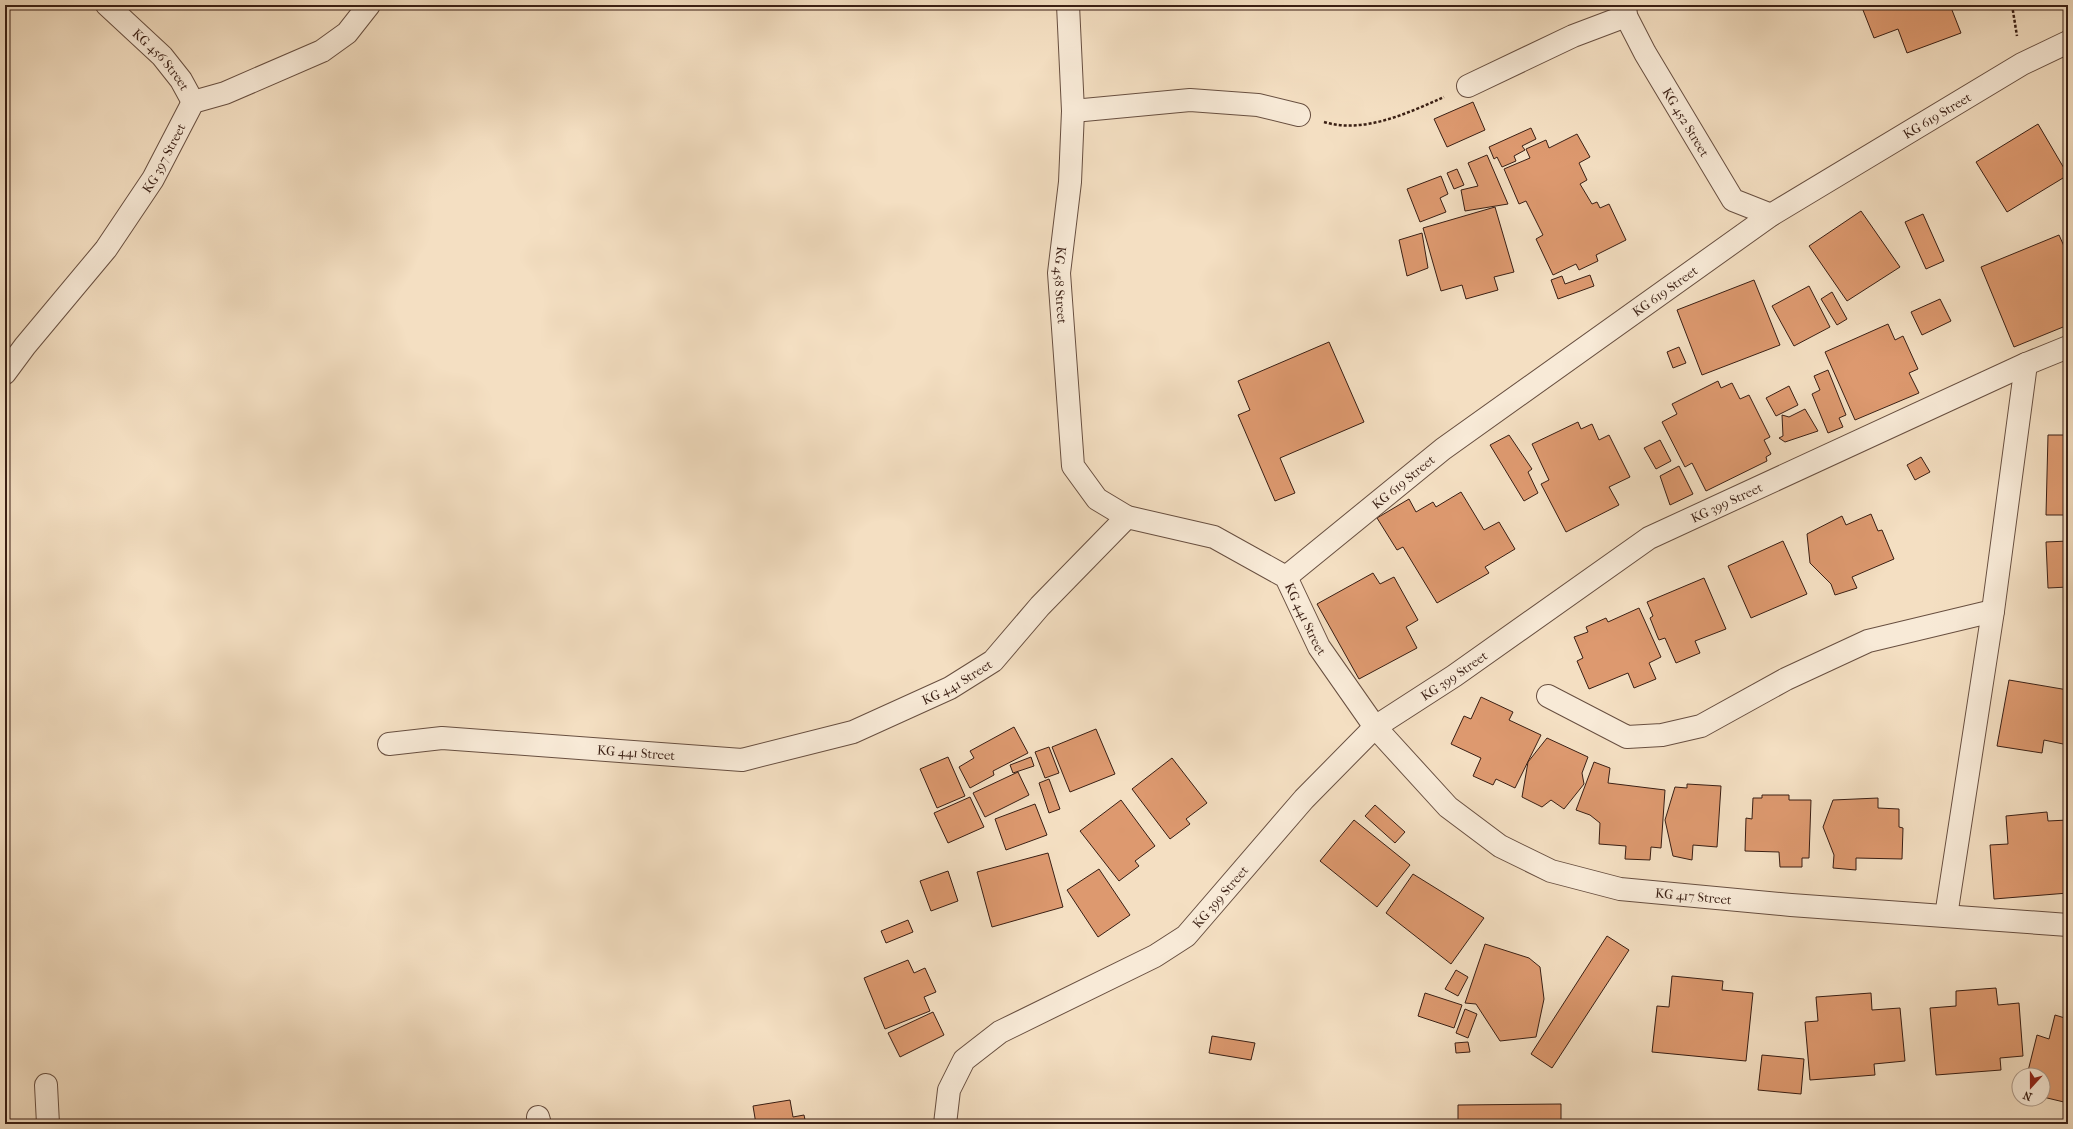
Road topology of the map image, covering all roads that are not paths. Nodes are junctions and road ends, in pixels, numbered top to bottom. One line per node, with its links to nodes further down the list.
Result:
1 (107, 5): 7 (street, KG 456 Street)
2 (369, 5): 7 (street)
3 (1068, 5): 8 (street, KG 458 Street)
4 (1626, 11): 6 (street); 10 (street, KG 452 Street)
5 (2068, 42): 10 (street, KG 619 Street)
6 (1468, 86)
7 (193, 102): 13 (street, KG 397 Street)
8 (1073, 111): 9 (street); 14 (street, KG 458 Street)
9 (1299, 115)
10 (1771, 215): 15 (street, KG 619 Street)
11 (2068, 347): 12 (street, KG 399 Street)
12 (2026, 364): 16 (street); 18 (street, KG 399 Street)
13 (5, 373)
14 (1127, 517): 15 (street, KG 441 Street); 19 (street, KG 441 Street)
15 (1286, 577): 18 (street, KG 441 Street)
16 (1993, 611): 17 (street); 20 (street)
17 (1548, 696)
18 (1375, 727): 20 (street, KG 417 Street); 24 (street, KG 399 Street)
19 (389, 744)
20 (1946, 916): 21 (street, KG 417 Street)
21 (2068, 925)
22 (46, 1085): 23 (street)
23 (48, 1124)
24 (945, 1124)

